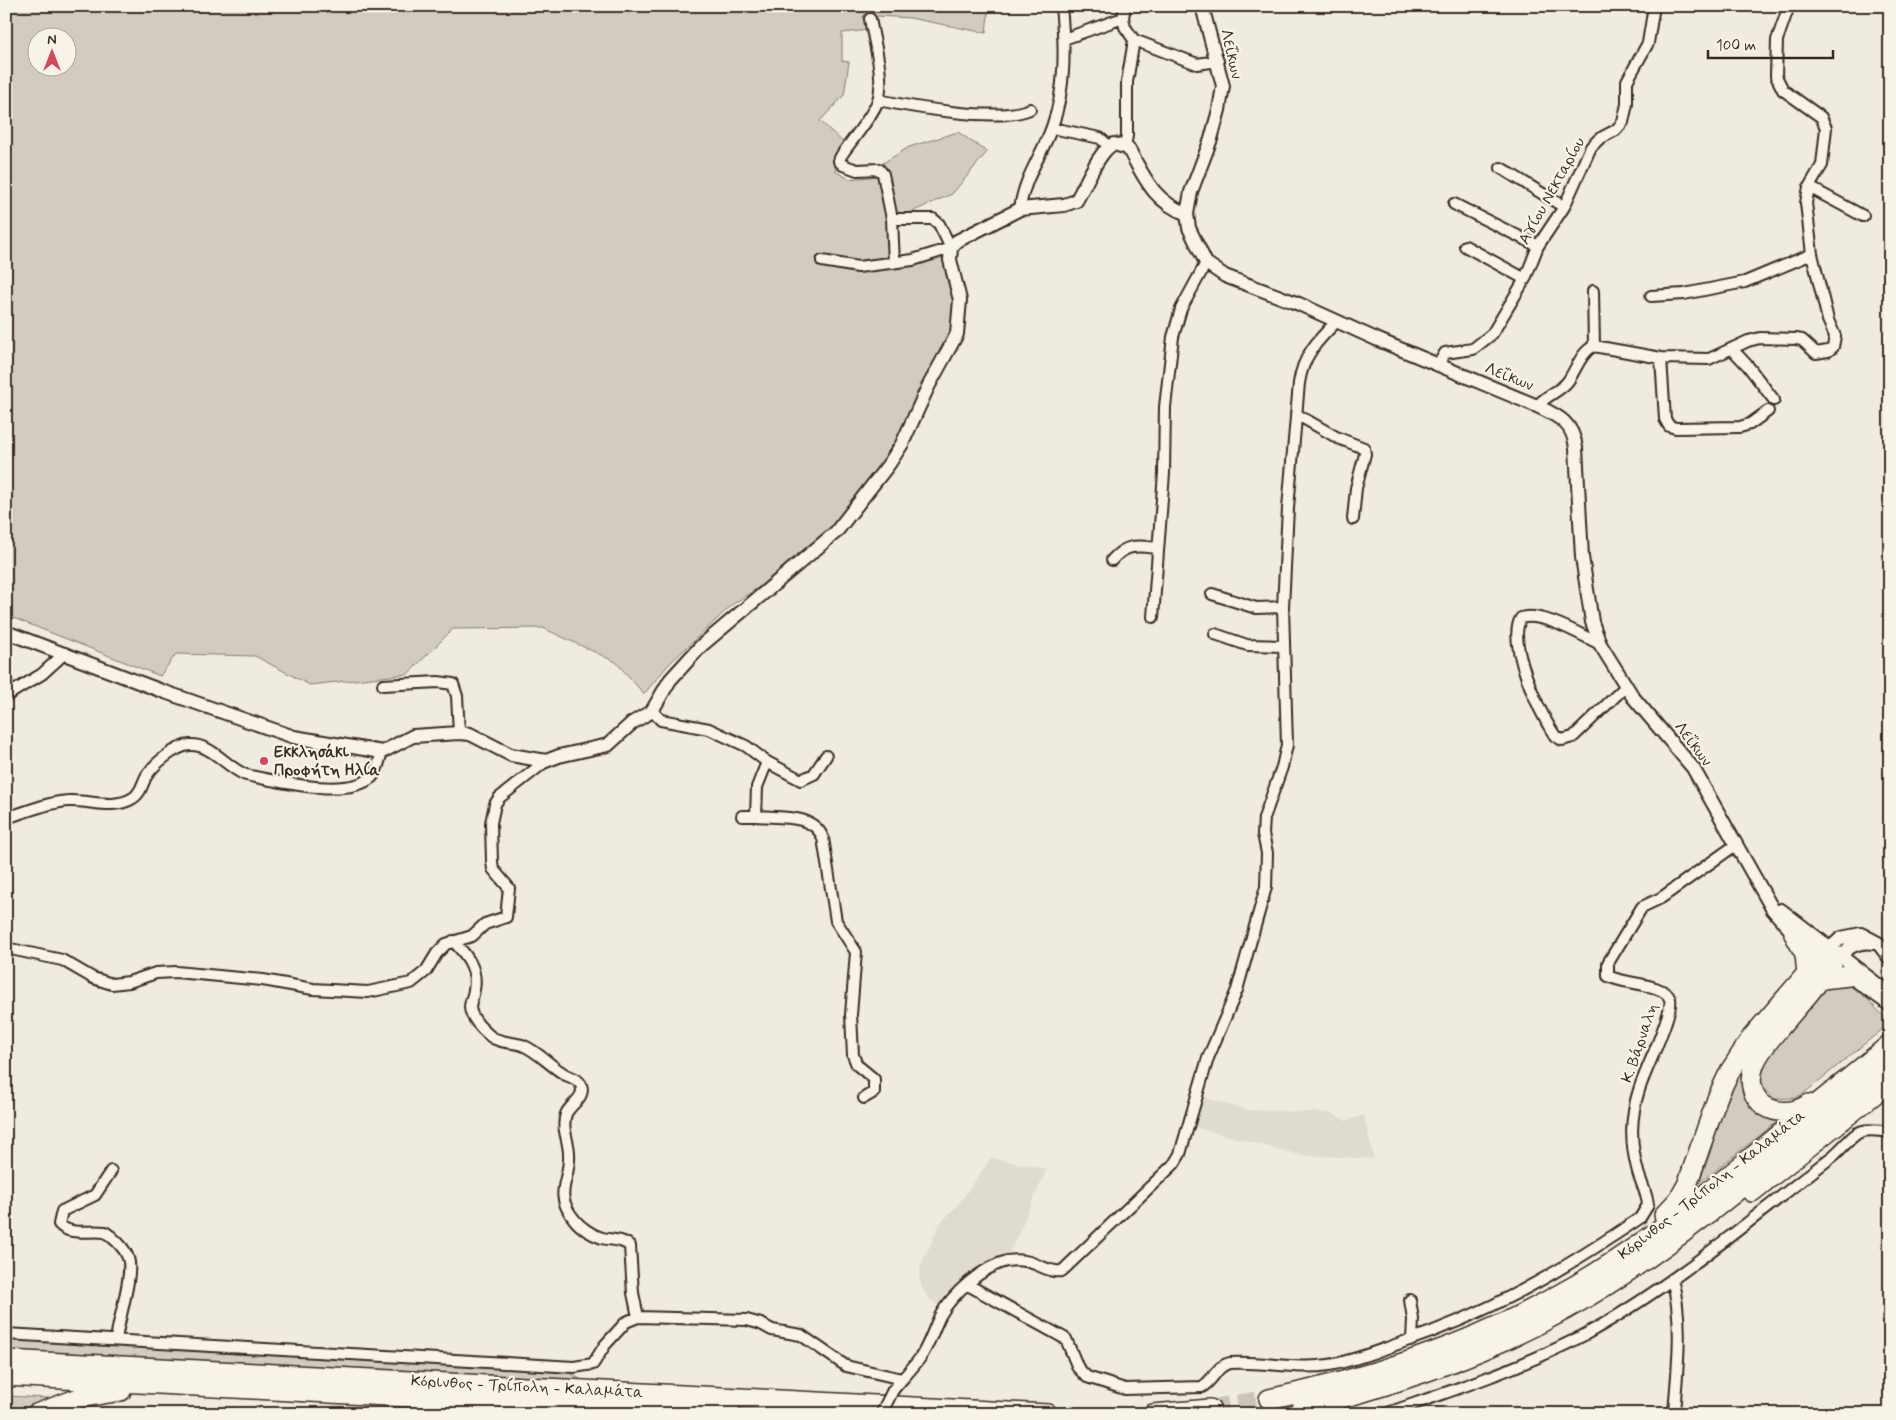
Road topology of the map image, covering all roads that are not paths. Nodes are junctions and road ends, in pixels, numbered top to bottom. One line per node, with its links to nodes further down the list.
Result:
1 (1061, 6): 8 (street)
2 (1125, 6): 6 (street)
3 (1202, 6): 10 (street, Λεΐκων)
4 (1654, 6): 19 (street, Αγίου Νεκταρίου)
5 (1789, 6): 17 (street)
6 (1123, 18): 8 (street); 9 (street)
7 (870, 20): 11 (street)
8 (1064, 39): 13 (street)
9 (1134, 40): 10 (street); 15 (street)
10 (1218, 61): 21 (street, Λεΐκων)
11 (878, 100): 12 (street); 23 (street)
12 (1030, 109)
13 (1052, 128): 14 (street); 20 (street)
14 (1109, 146): 15 (street); 20 (street)
15 (1125, 146): 21 (street)
16 (1501, 168): 19 (street)
17 (1810, 187): 22 (street); 27 (street)
18 (1454, 204): 25 (street)
19 (1564, 207): 25 (street, Αγίου Νεκταρίου)
20 (1020, 209): 26 (street)
21 (1187, 214): 30 (street, Λεΐκων)
22 (1864, 216)
23 (892, 219): 26 (street); 29 (street)
24 (1465, 246): 31 (street)
25 (1538, 246): 31 (street, Αγίου Νεκταρίου)
26 (951, 248): 29 (street); 57 (street)
27 (1812, 254): 33 (street); 36 (street)
28 (822, 261): 29 (street)
29 (894, 263)
30 (1206, 263): 34 (street, Λεΐκων); 44 (street)
31 (1525, 279): 38 (street, Αγίου Νεκταρίου)
32 (1592, 291): 35 (street)
33 (1651, 296)
34 (1337, 321): 38 (street, Λεΐκων); 42 (street)
35 (1594, 346): 37 (street); 40 (street)
36 (1732, 348): 37 (street); 39 (street)
37 (1661, 358): 41 (street)
38 (1438, 365): 40 (street, Λεΐκων)
39 (1774, 400)
40 (1536, 406): 51 (street, Λεΐκων)
41 (1768, 411)
42 (1296, 414): 43 (street); 47 (street)
43 (1353, 519)
44 (1158, 548): 45 (street); 48 (street)
45 (1112, 560)
46 (1212, 594): 47 (street)
47 (1283, 607): 52 (street)
48 (1153, 617)
49 (6, 632): 53 (street)
50 (1215, 634): 52 (street)
51 (1600, 644): 55 (street, Λεΐκων); 55 (street)
52 (1284, 646): 84 (street)
53 (66, 653): 56 (street); 59 (street)
54 (383, 685): 58 (street)
55 (1625, 687): 66 (street, Λεΐκων)
56 (6, 696)
57 (652, 711): 61 (street); 62 (street)
58 (459, 733): 59 (street); 61 (street)
59 (382, 752): 65 (street)
60 (826, 756): 62 (street)
61 (546, 761): 69 (street)
62 (767, 762): 64 (street)
63 (742, 816): 64 (street)
64 (756, 816): 80 (street)
65 (6, 818)
66 (1737, 844): 67 (street, Λεΐκων); 90 (street, Κ. Βάρναλη)
67 (1762, 890): 68 (street, Λεΐκων); 72 (street, Λεΐκων)
68 (1794, 934): 72 (highway)
69 (454, 941): 70 (street); 87 (street)
70 (6, 948)
71 (1890, 959): 72 (street)
72 (1825, 963): 73 (highway); 74 (street, Λεΐκων); 78 (highway); 85 (highway)
73 (1850, 976): 75 (street)
74 (1890, 994)
75 (1890, 1005)
76 (1890, 1044): 78 (highway, Κόρινθος - Τρίπολη - Καλαμάτα)
77 (1890, 1063): 85 (highway, Κόρινθος - Τρίπολη - Καλαμάτα)
78 (1856, 1073): 85 (highway, Κόρινθος - Τρίπολη - Καλαμάτα)
79 (1890, 1082): 85 (highway)
80 (864, 1098)
81 (1890, 1132): 83 (street)
82 (111, 1171): 89 (street)
83 (1672, 1279): 103 (street); 104 (street)
84 (968, 1285): 90 (street); 93 (street)
85 (1588, 1287): 95 (highway, Κόρινθος - Τρίπολη - Καλαμάτα); 97 (highway, Κόρινθος - Τρίπολη - Καλαμάτα)
86 (1410, 1300): 90 (street)
87 (638, 1317): 89 (street); 93 (street)
88 (6, 1334): 89 (street)
89 (116, 1340)
90 (1412, 1340)
91 (6, 1360): 101 (highway, Κόρινθος - Τρίπολη - Καλαμάτα)
92 (6, 1376): 94 (highway, Κόρινθος - Τρίπολη - Καλαμάτα)
93 (902, 1379): 100 (street, bridge)
94 (211, 1387): 98 (highway); 99 (highway, Κόρινθος - Τρίπολη - Καλαμάτα)
95 (1269, 1399)
96 (1210, 1409): 102 (highway)
97 (1301, 1409)
98 (36, 1414)
99 (731, 1414)
100 (881, 1414)
101 (1048, 1414)
102 (1153, 1414)
103 (1385, 1414)
104 (1674, 1414)

